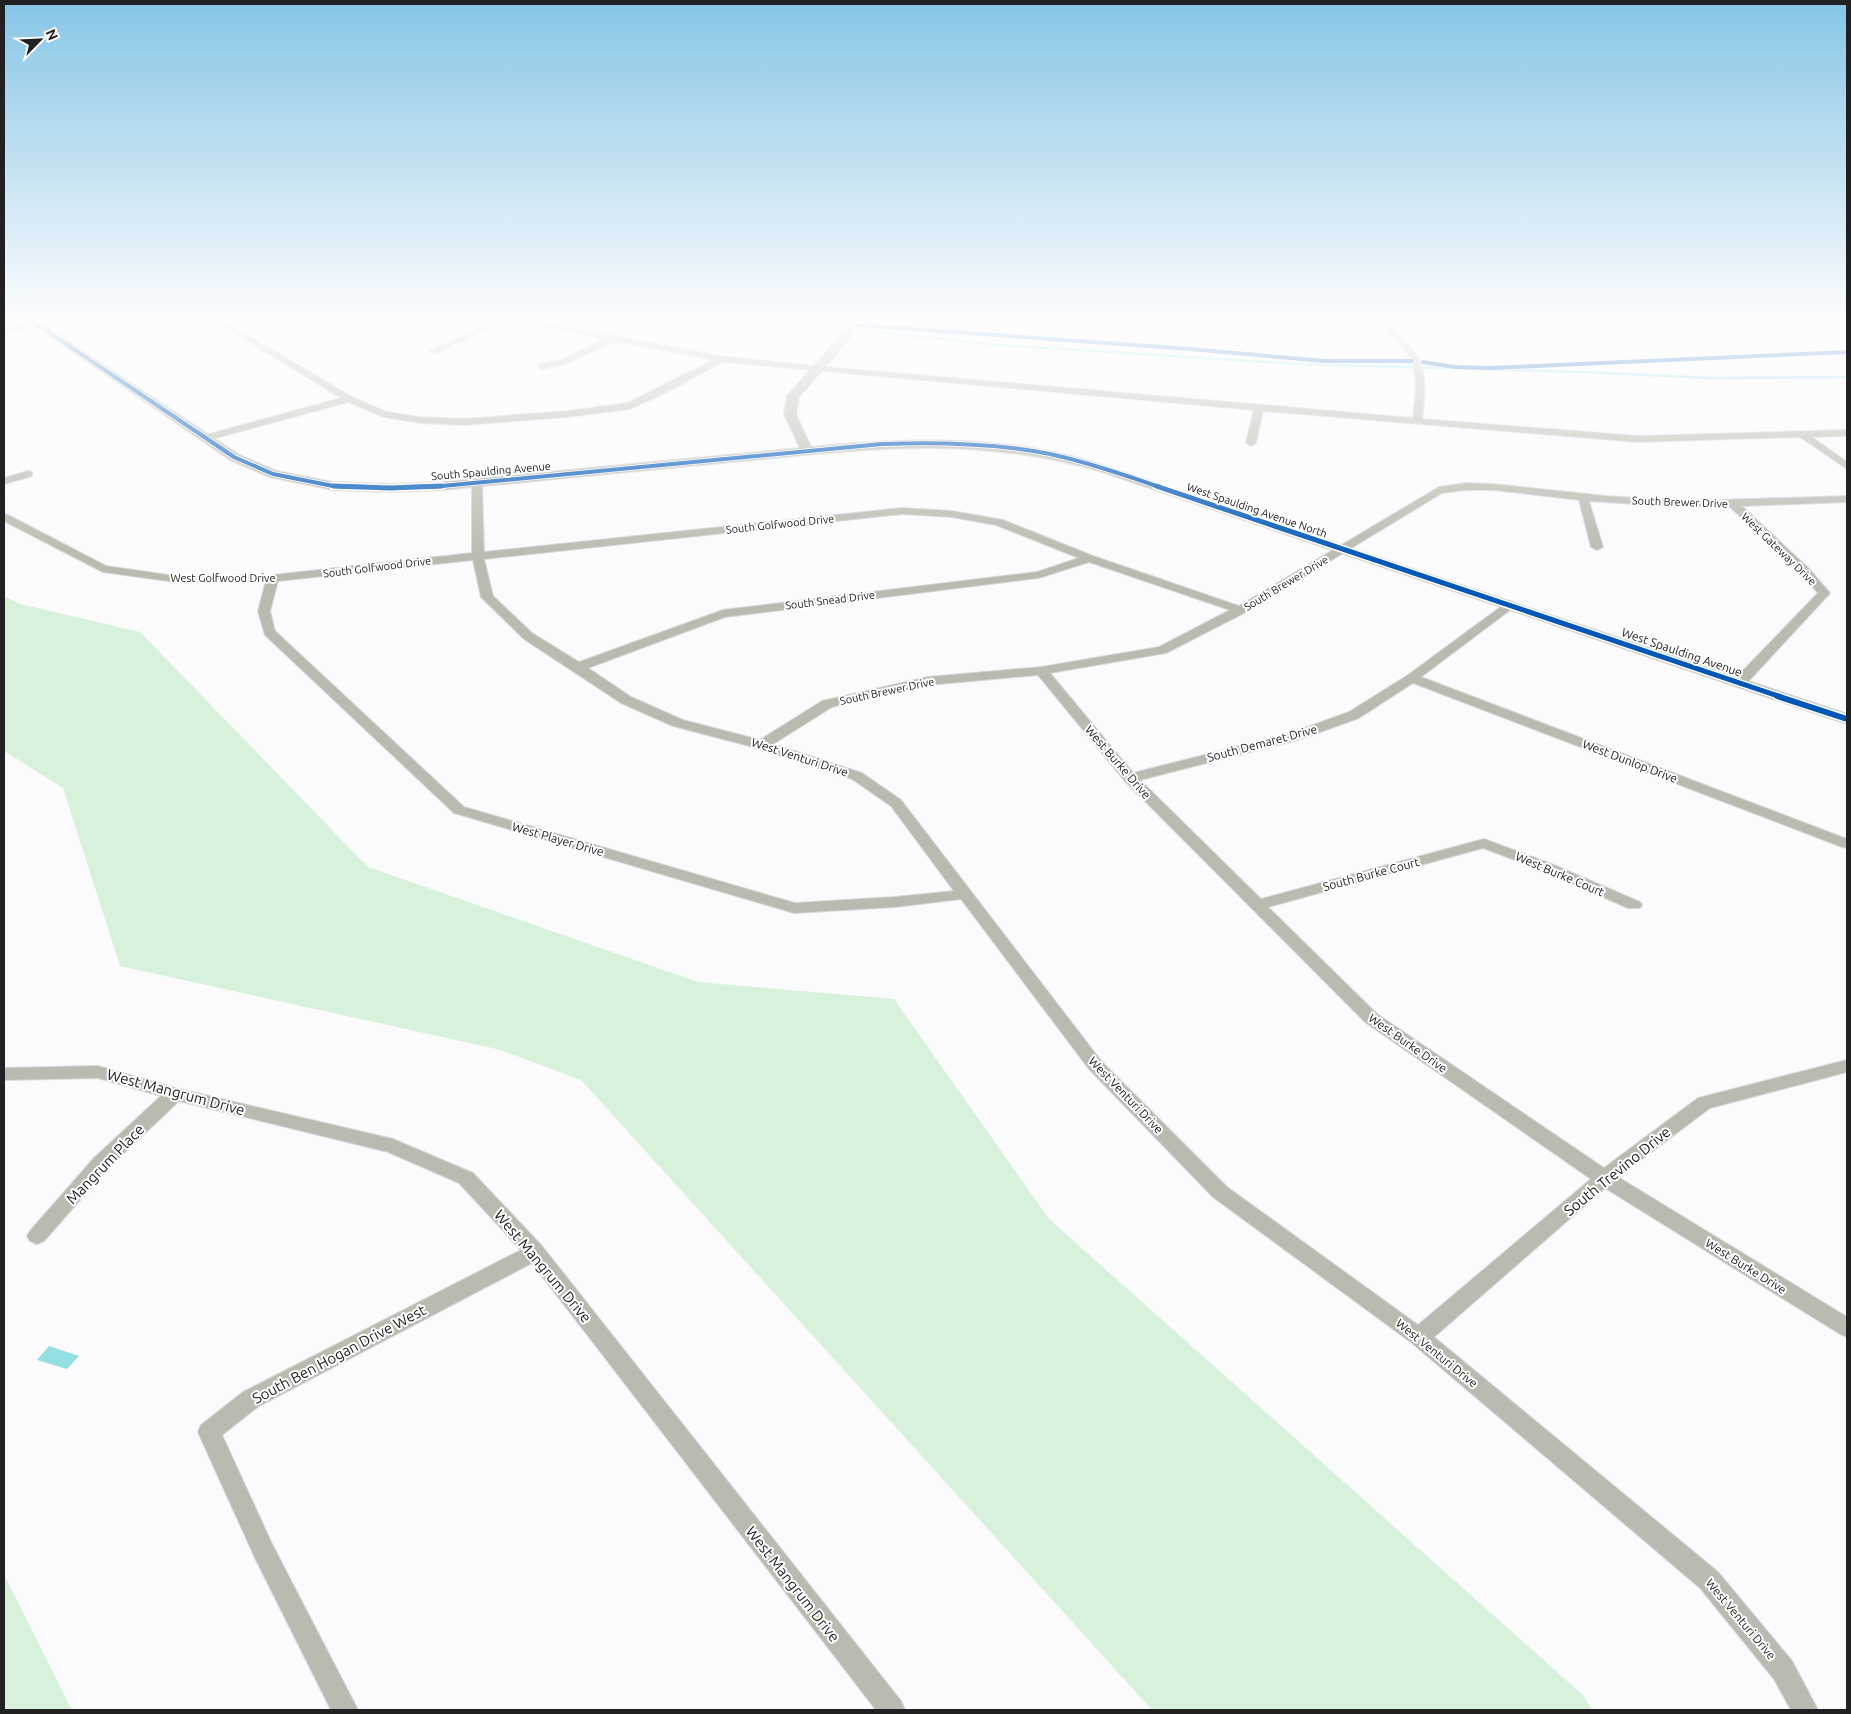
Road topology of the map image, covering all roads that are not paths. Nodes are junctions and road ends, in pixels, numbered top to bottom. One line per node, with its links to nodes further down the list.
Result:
1 (151, 401): 12 (street, South Spaulding Avenue)
2 (342, 401): 12 (street)
3 (354, 401): 4 (street)
4 (641, 401)
5 (792, 401): 15 (street)
6 (1178, 401): 8 (street)
7 (1419, 401): 9 (street)
8 (1260, 408): 9 (street); 13 (street)
9 (1417, 421): 11 (street)
10 (1847, 433): 11 (street)
11 (1802, 434): 16 (street)
12 (205, 438): 19 (street, South Spaulding Avenue)
13 (1250, 443)
14 (996, 445): 15 (street, South Spaulding Avenue); 25 (street, West Spaulding Avenue North)
15 (807, 451): 19 (street, South Spaulding Avenue)
16 (1847, 466)
17 (28, 474): 18 (street)
18 (4, 481)
19 (477, 483): 26 (street, West Venturi Drive)
20 (1583, 497): 22 (street, South Brewer Drive); 24 (street); 25 (street, South Brewer Drive)
21 (1847, 499): 22 (street, South Brewer Drive)
22 (1732, 503): 35 (street, West Gateway Drive)
23 (4, 517): 29 (street, West Golfwood Drive)
24 (1597, 547)
25 (1342, 549): 30 (street, West Spaulding Avenue North); 31 (street, South Brewer Drive)
26 (478, 555): 27 (street, South Golfwood Drive); 28 (street, South Golfwood Drive); 32 (street, West Venturi Drive)
27 (1089, 558): 31 (street, South Golfwood Drive); 32 (street, South Snead Drive)
28 (305, 576): 29 (street, West Golfwood Drive)
29 (273, 578): 41 (street, West Player Drive)
30 (1510, 605): 34 (street, South Demaret Drive); 35 (street, West Spaulding Avenue)
31 (1240, 610): 33 (street, South Brewer Drive)
32 (578, 667): 37 (street, West Venturi Drive)
33 (1041, 671): 37 (street, South Brewer Drive); 38 (street, West Burke Drive)
34 (1412, 678): 38 (street, South Demaret Drive); 40 (street, West Dunlop Drive)
35 (1739, 683): 36 (street, West Spaulding Avenue)
36 (1847, 719)
37 (762, 745): 41 (street, West Venturi Drive)
38 (1130, 778): 43 (street, West Burke Drive)
39 (1484, 843): 42 (street, West Burke Court); 43 (street, South Burke Court)
40 (1847, 844)
41 (966, 894): 51 (street, West Venturi Drive)
42 (1634, 905)
43 (1257, 906): 47 (street, West Burke Drive)
44 (1847, 1066): 47 (street, South Trevino Drive)
45 (4, 1074): 46 (street, West Mangrum Drive)
46 (175, 1094): 48 (street, Mangrum Place); 49 (street, West Mangrum Drive)
47 (1604, 1178): 50 (street, West Burke Drive); 51 (street, South Trevino Drive)
48 (37, 1236)
49 (535, 1252): 52 (street, South Ben Hogan Drive West); 53 (street, West Mangrum Drive)
50 (1847, 1328)
51 (1419, 1337): 54 (street, West Venturi Drive)
52 (345, 1710)
53 (892, 1710)
54 (1805, 1710)

